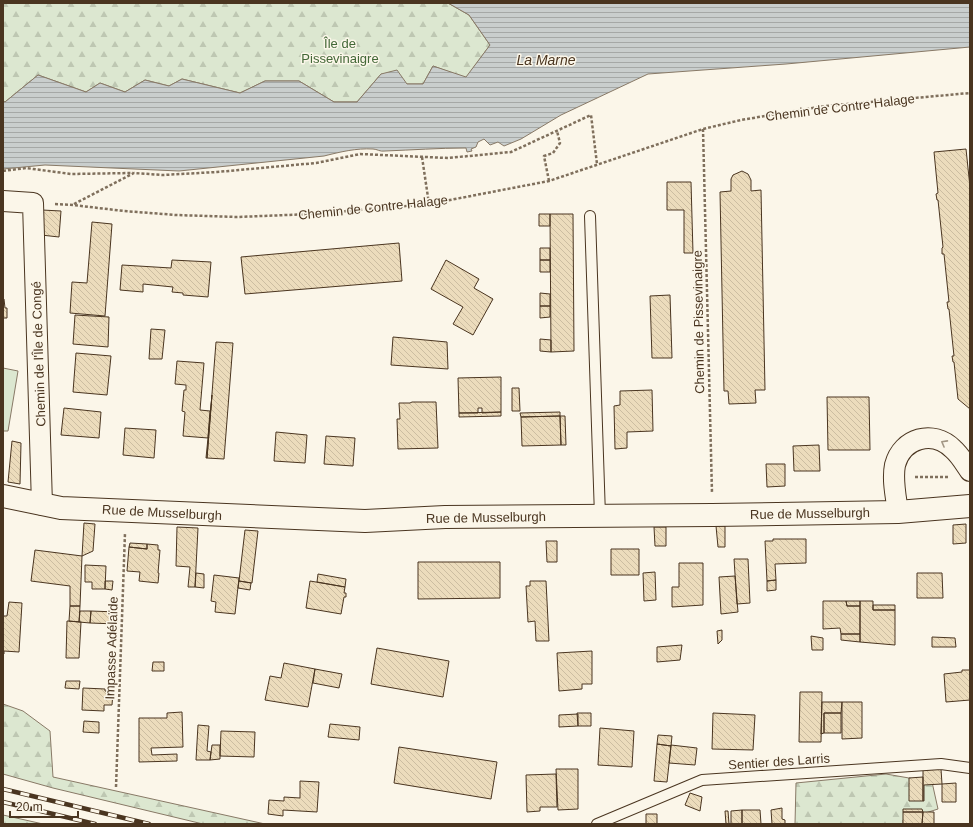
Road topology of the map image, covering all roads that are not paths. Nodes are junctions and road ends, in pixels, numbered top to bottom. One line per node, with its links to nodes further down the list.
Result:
1 (3, 200): 5 (street, Chemin de l'Île de Congé)
2 (590, 216): 8 (lane)
3 (962, 474): 7 (street, one-way to 7)
4 (3, 496): 5 (street, Rue de Musselburgh)
5 (42, 505): 8 (street, Rue de Musselburgh)
6 (970, 506): 7 (street, Rue de Musselburgh)
7 (898, 512): 8 (street, Rue de Musselburgh)
8 (600, 516)
9 (970, 768): 10 (lane, Sentier des Larris)
10 (597, 824)

